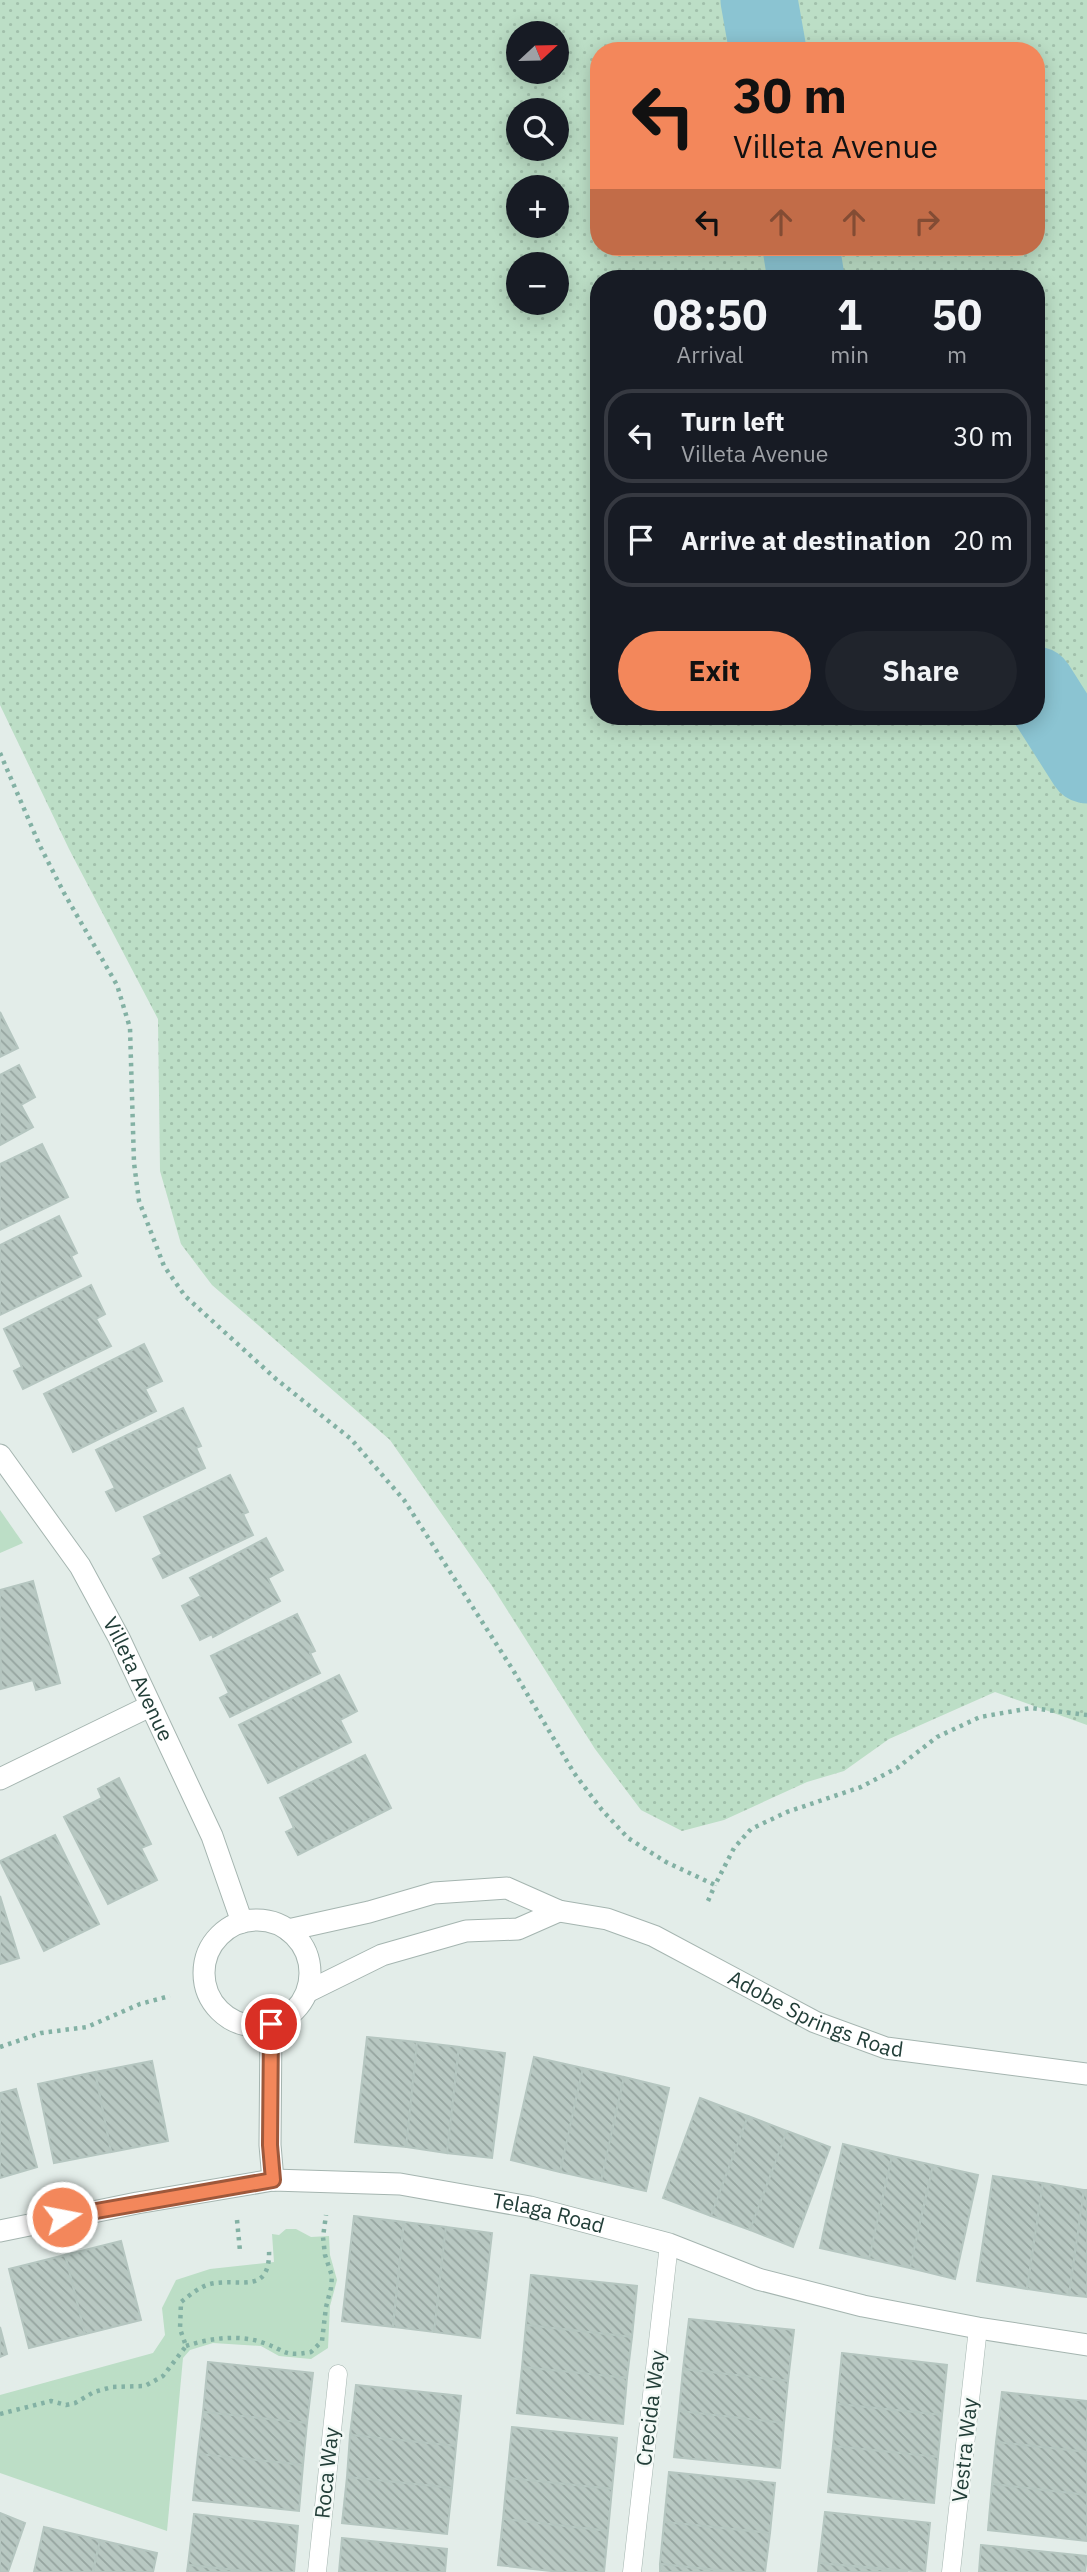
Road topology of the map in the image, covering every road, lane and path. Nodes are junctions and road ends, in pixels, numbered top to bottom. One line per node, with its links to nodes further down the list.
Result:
1 (0, 753): 6 (path)
2 (0, 1455): 3 (street, Villeta Avenue)
3 (150, 1706): 5 (street); 9 (street, Villeta Avenue)
4 (1087, 1715): 6 (path)
5 (0, 1779)
6 (715, 1885): 7 (path)
7 (708, 1901)
8 (559, 1911): 10 (street, Adobe Springs Road); 11 (street); 15 (street, Adobe Springs Road)
9 (242, 1922): 10 (street); 13 (street)
10 (288, 1930): 11 (street)
11 (307, 1992): 13 (street)
12 (170, 1996): 14 (path)
13 (271, 2024): 16 (street)
14 (0, 2047)
15 (1087, 2074)
16 (273, 2180): 19 (street, Telaga Road); 20 (street, Telaga Road)
17 (327, 2211): 25 (path)
18 (237, 2215): 22 (path)
19 (0, 2231)
20 (669, 2244): 23 (street, Telaga Road); 29 (lane, Crecida Way)
21 (269, 2248): 25 (path)
22 (240, 2250)
23 (978, 2328): 24 (street, Telaga Road); 30 (lane, Vestra Way)
24 (1087, 2345)
25 (186, 2346): 27 (path)
26 (338, 2374): 28 (lane, Roca Way)
27 (0, 2414)
28 (317, 2572)
29 (632, 2572)
30 (951, 2572)

